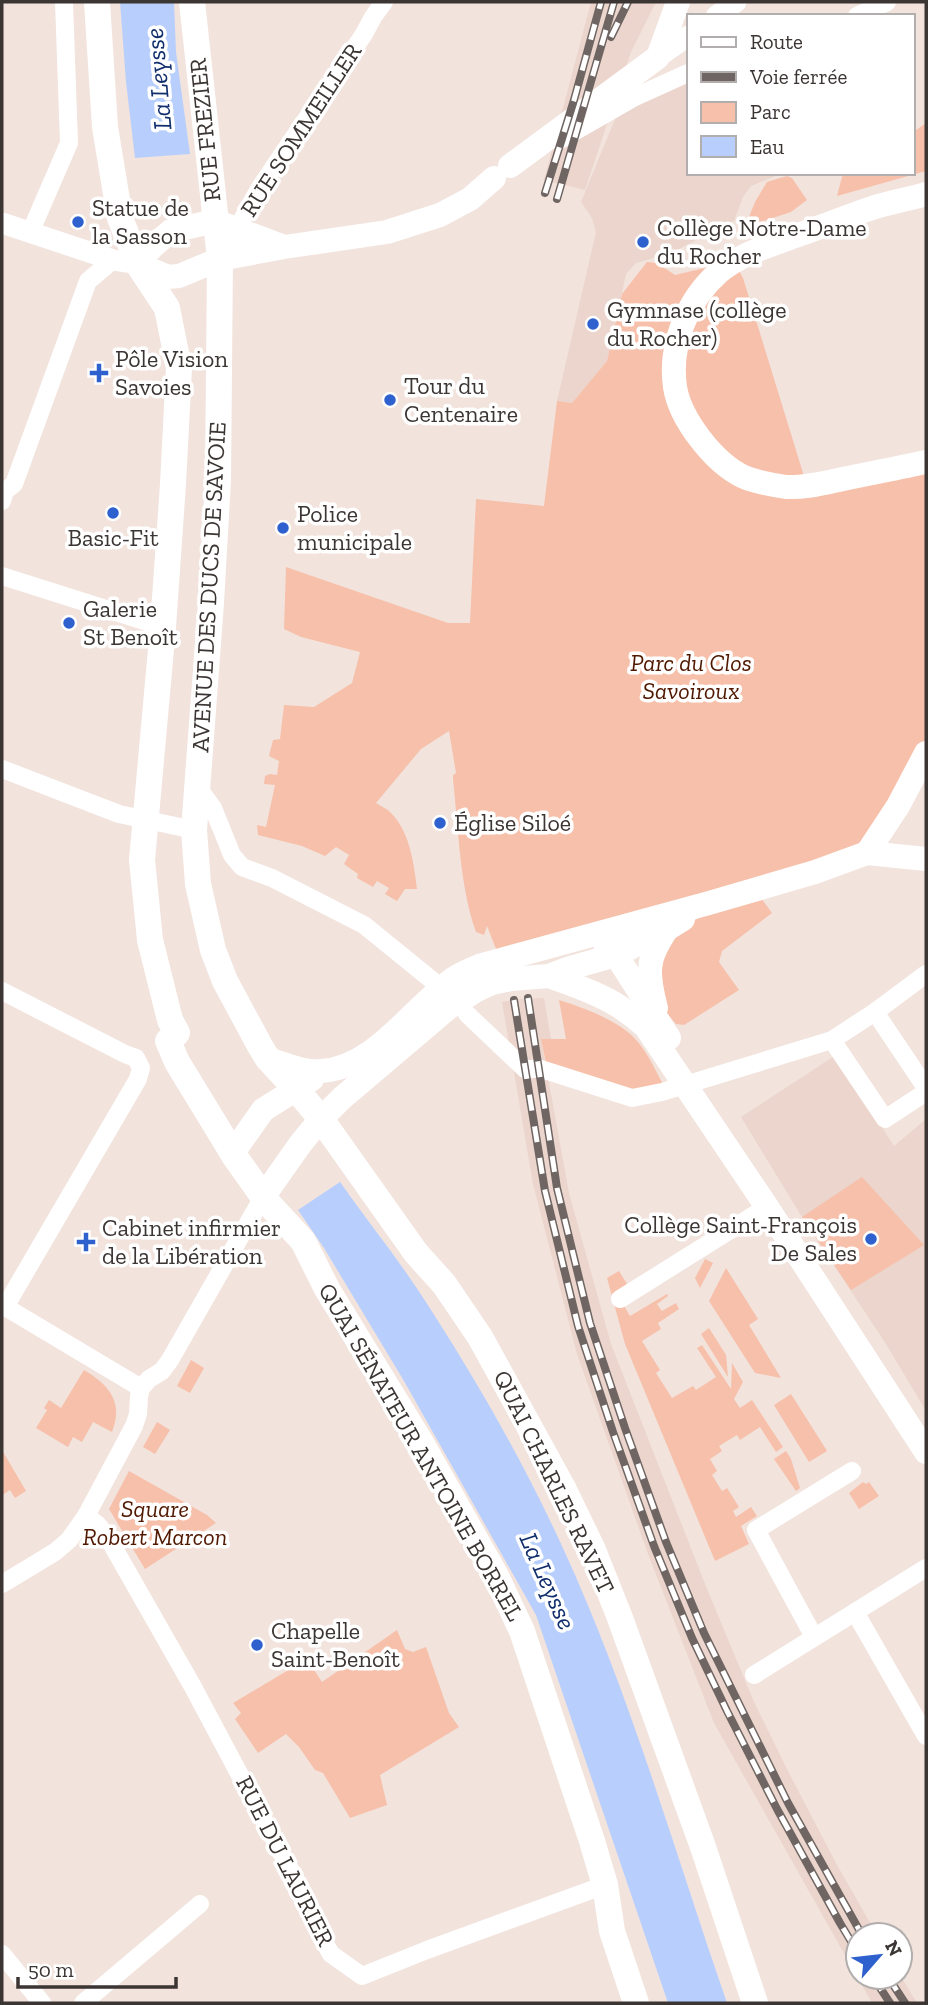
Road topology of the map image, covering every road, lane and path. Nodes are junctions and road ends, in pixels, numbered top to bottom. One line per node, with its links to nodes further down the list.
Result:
1 (64, 2): 17 (street)
2 (97, 2): 21 (main road, AVENUE DES DUCS DE SAVOIE)
3 (192, 2): 16 (main road, RUE FREZIER)
4 (384, 2): 16 (street, RUE SOMMEILLER)
5 (677, 2): 11 (main road)
6 (736, 2): 8 (street)
7 (887, 2): 9 (street)
8 (719, 14)
9 (861, 14)
10 (687, 37): 11 (street)
11 (649, 64): 13 (main road)
12 (687, 73): 13 (street)
13 (508, 168): 18 (main road)
14 (926, 194): 22 (main road)
15 (2, 223): 17 (street)
16 (226, 225): 18 (main road); 19 (main road, RUE FREZIER); 21 (main road)
17 (30, 233): 20 (street)
18 (284, 247): 19 (main road)
19 (220, 259): 21 (main road); 28 (main road, AVENUE DES DUCS DE SAVOIE)
20 (113, 260): 21 (street); 23 (street)
21 (138, 264): 25 (main road, AVENUE DES DUCS DE SAVOIE)
22 (926, 462)
23 (2, 501)
24 (2, 576): 25 (street)
25 (163, 627): 29 (main road, AVENUE DES DUCS DE SAVOIE)
26 (926, 753): 31 (main road)
27 (2, 769): 29 (street)
28 (197, 786): 30 (main road, AVENUE DES DUCS DE SAVOIE); 39 (street)
29 (145, 820): 30 (street); 51 (main road, AVENUE DES DUCS DE SAVOIE)
30 (194, 831): 46 (main road, AVENUE DES DUCS DE SAVOIE)
31 (867, 853): 32 (main road); 33 (main road)
32 (926, 859)
33 (709, 903): 34 (main road); 35 (main road)
34 (667, 929): 36 (main road); 43 (main road)
35 (594, 934): 36 (main road); 45 (main road)
36 (616, 955): 38 (main road); 43 (main road)
37 (926, 974): 41 (street)
38 (549, 976): 43 (main road); 45 (main road)
39 (433, 981)
40 (2, 991): 55 (street)
41 (875, 1012): 44 (street); 49 (street)
42 (467, 1014): 44 (street)
43 (653, 1025): 53 (main road)
44 (832, 1040): 49 (street)
45 (381, 1054): 47 (main road); 50 (main road)
46 (268, 1059): 47 (main road); 48 (main road, AVENUE DES DUCS DE SAVOIE)
47 (324, 1071): 48 (main road)
48 (296, 1089): 50 (main road, AVENUE DES DUCS DE SAVOIE); 51 (main road)
49 (926, 1090)
50 (321, 1119): 52 (main road); 72 (main road, QUAI CHARLES RAVET)
51 (235, 1157): 52 (main road, AVENUE DES DUCS DE SAVOIE)
52 (263, 1197): 56 (street); 66 (main road, QUAI SÉNATEUR ANTOINE BORREL)
53 (767, 1207): 54 (street); 57 (main road)
54 (620, 1299)
55 (4, 1306): 56 (street)
56 (141, 1388): 59 (street)
57 (926, 1452)
58 (852, 1471): 63 (street)
59 (86, 1516): 61 (street); 66 (street, RUE DU LAURIER)
60 (926, 1568): 62 (street)
61 (2, 1584)
62 (855, 1612): 63 (street); 65 (street)
63 (814, 1637): 64 (street)
64 (754, 1675)
65 (926, 1736)
66 (605, 1885): 71 (main road, QUAI SÉNATEUR ANTOINE BORREL)
67 (198, 1907): 70 (street)
68 (2, 1954): 69 (street)
69 (42, 2003)
70 (83, 2003)
71 (636, 2003)
72 (755, 2003)

